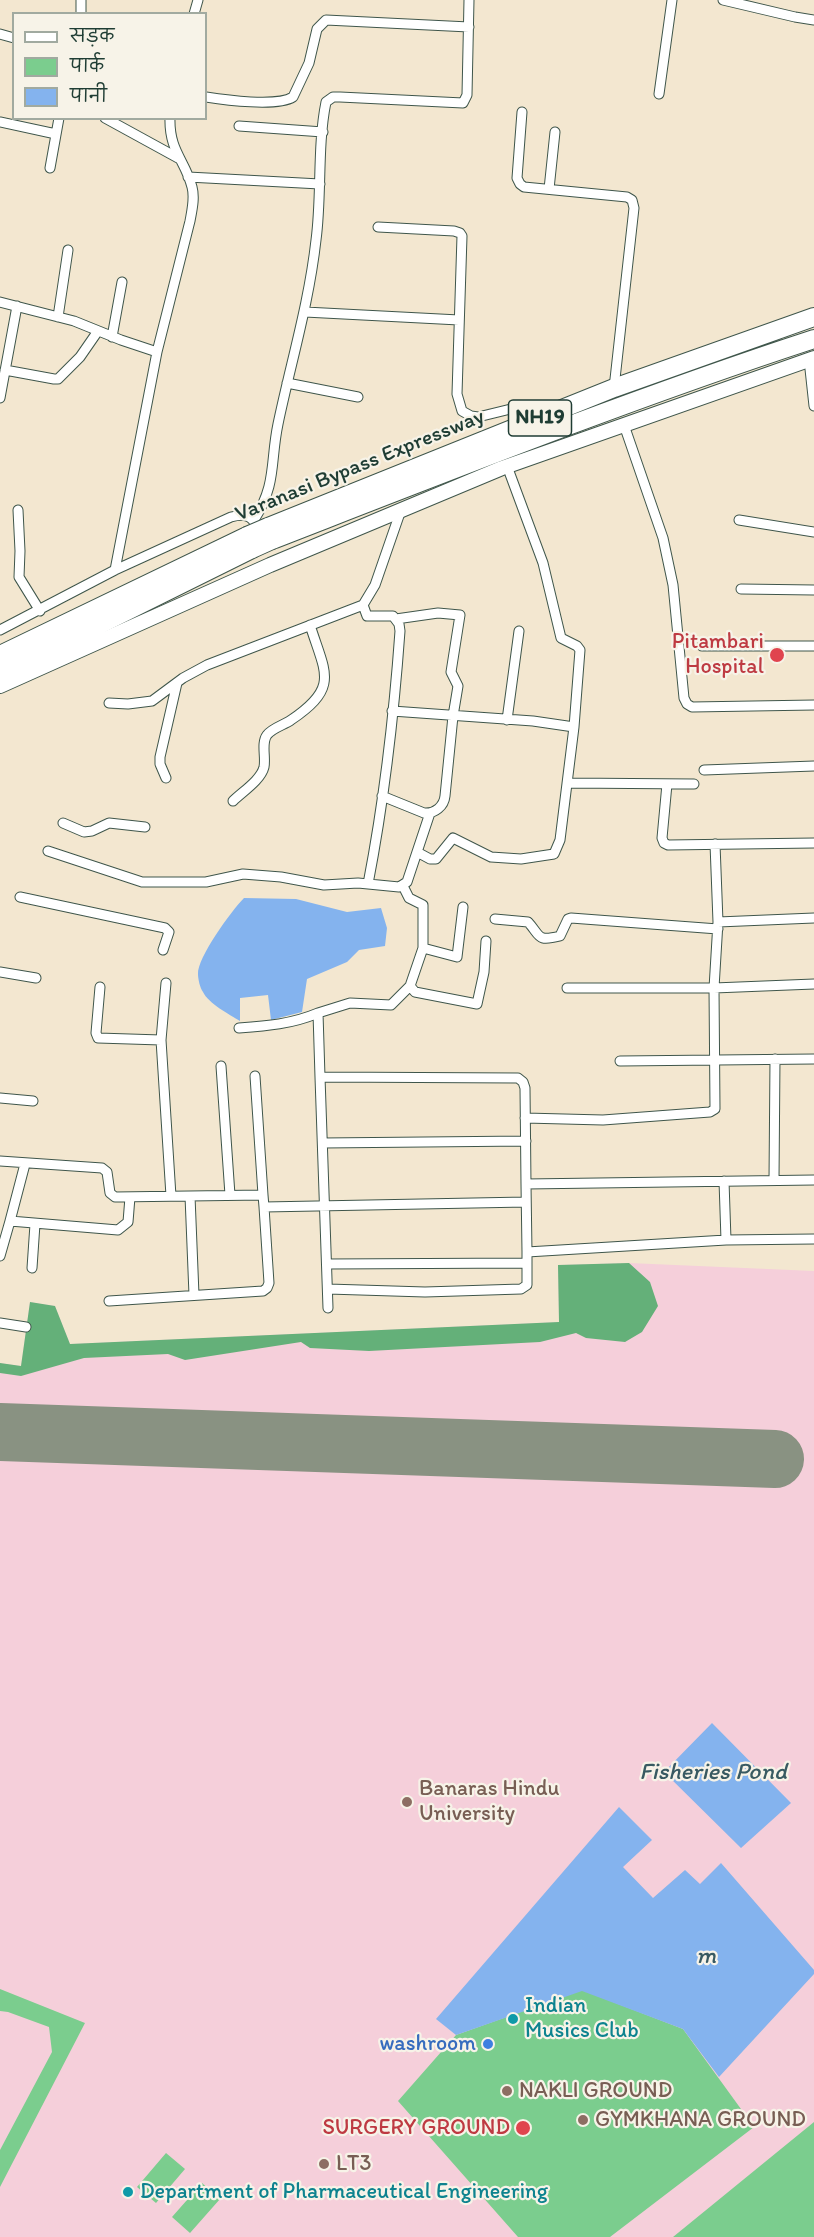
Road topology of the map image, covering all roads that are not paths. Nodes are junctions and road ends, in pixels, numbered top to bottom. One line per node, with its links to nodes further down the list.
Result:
1 (470, 0): 6 (street)
2 (672, 0): 7 (street)
3 (723, 0): 4 (street)
4 (760, 4): 5 (street)
5 (814, 20)
6 (469, 27): 8 (street); 15 (street)
7 (659, 94)
8 (207, 97)
9 (522, 112): 22 (street)
10 (59, 120): 17 (street)
11 (109, 120): 18 (street)
12 (170, 120): 18 (street)
13 (0, 122): 17 (street)
14 (239, 126): 15 (street)
15 (323, 132): 21 (street)
16 (555, 132): 22 (street)
17 (56, 134): 19 (street)
18 (178, 158): 20 (street)
19 (50, 168)
20 (188, 177): 21 (street); 35 (street)
21 (320, 184): 28 (street)
22 (549, 189): 39 (street)
23 (378, 227): 31 (street)
24 (68, 250): 29 (street)
25 (122, 282): 33 (street)
26 (0, 302): 27 (street)
27 (17, 306): 29 (street); 37 (street)
28 (304, 312): 31 (street); 38 (street)
29 (58, 317): 32 (street)
30 (814, 317): 39 (highway, Varanasi Bypass Expressway / NH19)
31 (459, 320): 43 (street)
32 (98, 331): 33 (street); 37 (street)
33 (112, 337): 35 (street)
34 (814, 339): 50 (highway, Varanasi Bypass Expressway / NH19)
35 (157, 352): 52 (street)
36 (811, 359): 42 (street); 44 (street)
37 (5, 370): 41 (street)
38 (287, 383): 40 (street); 50 (street)
39 (614, 388): 43 (highway, Varanasi Bypass Expressway / NH19)
40 (358, 397)
41 (0, 398)
42 (814, 406)
43 (552, 413): 50 (highway, Varanasi Bypass Expressway / NH19)
44 (624, 425): 45 (street); 68 (street)
45 (507, 466): 47 (street); 72 (street)
46 (18, 510): 56 (street)
47 (401, 510): 51 (street); 55 (street)
48 (739, 520): 49 (street)
49 (814, 532)
50 (259, 535): 51 (street); 52 (street); 63 (highway, Varanasi Bypass Expressway / NH19); 64 (highway, Varanasi Bypass Expressway / NH19)
51 (270, 565): 66 (street)
52 (115, 570): 56 (street)
53 (741, 589): 54 (street)
54 (814, 590)
55 (363, 605): 57 (street); 58 (street)
56 (40, 611): 59 (street)
57 (396, 619): 69 (street); 70 (street)
58 (310, 625): 65 (street); 80 (street)
59 (0, 630)
60 (519, 631): 71 (street)
61 (702, 646): 62 (street)
62 (814, 646)
63 (0, 655)
64 (0, 674)
65 (177, 683): 67 (street); 75 (street)
66 (0, 686)
67 (109, 703)
68 (814, 705)
69 (392, 711): 70 (street); 79 (street)
70 (453, 716): 71 (street); 81 (street)
71 (507, 720): 72 (street)
72 (574, 727): 76 (street)
73 (814, 766): 74 (street)
74 (704, 770)
75 (166, 778)
76 (568, 783): 77 (street); 87 (street)
77 (667, 784): 78 (street); 85 (street)
78 (694, 784)
79 (382, 796): 81 (street); 88 (street)
80 (233, 801)
81 (430, 813): 87 (street)
82 (63, 822): 83 (street)
83 (145, 828)
84 (814, 843): 85 (street)
85 (715, 844): 94 (street)
86 (48, 851): 88 (street)
87 (417, 852): 89 (street)
88 (368, 884): 89 (street)
89 (403, 886): 96 (street)
90 (20, 897): 97 (street)
91 (463, 907): 96 (street)
92 (814, 918): 94 (street)
93 (495, 919): 94 (street)
94 (718, 926): 105 (street)
95 (486, 941): 102 (street)
96 (423, 948): 102 (street)
97 (163, 950)
98 (0, 972): 99 (street)
99 (36, 978)
100 (166, 983): 108 (street)
101 (814, 984): 105 (street)
102 (410, 986): 106 (street)
103 (100, 987): 108 (street)
104 (567, 988): 105 (street)
105 (714, 988): 111 (street)
106 (318, 1013): 107 (street); 115 (street)
107 (239, 1028)
108 (160, 1040): 128 (street)
109 (775, 1059): 110 (street); 111 (street); 123 (street)
110 (814, 1059)
111 (715, 1060): 112 (street); 118 (street)
112 (620, 1061)
113 (221, 1066): 127 (street)
114 (255, 1076): 130 (street)
115 (321, 1077): 118 (street); 120 (street)
116 (0, 1098): 117 (street)
117 (33, 1101)
118 (525, 1118): 119 (street)
119 (526, 1141): 120 (street); 126 (street)
120 (323, 1143): 133 (street)
121 (0, 1161): 122 (street)
122 (25, 1164): 131 (street); 135 (street)
123 (774, 1180): 124 (street); 125 (street)
124 (814, 1180)
125 (724, 1181): 126 (street); 138 (street)
126 (526, 1184): 132 (street)
127 (230, 1195): 129 (street); 130 (street)
128 (171, 1196): 129 (street); 131 (street)
129 (190, 1196): 145 (street)
130 (263, 1196): 134 (street)
131 (130, 1197): 136 (street)
132 (526, 1202): 133 (street); 139 (street)
133 (326, 1206): 134 (street); 142 (street)
134 (264, 1207): 145 (street)
135 (10, 1221): 136 (street); 140 (street)
136 (35, 1224): 143 (street)
137 (814, 1239): 138 (street)
138 (726, 1240): 139 (street)
139 (527, 1252): 141 (street)
140 (0, 1256)
141 (527, 1263): 142 (street); 144 (street)
142 (327, 1264): 144 (street)
143 (32, 1268)
144 (328, 1289): 147 (street)
145 (194, 1296): 146 (street)
146 (109, 1301)
147 (328, 1308)
148 (0, 1323): 149 (street)
149 (26, 1327)

